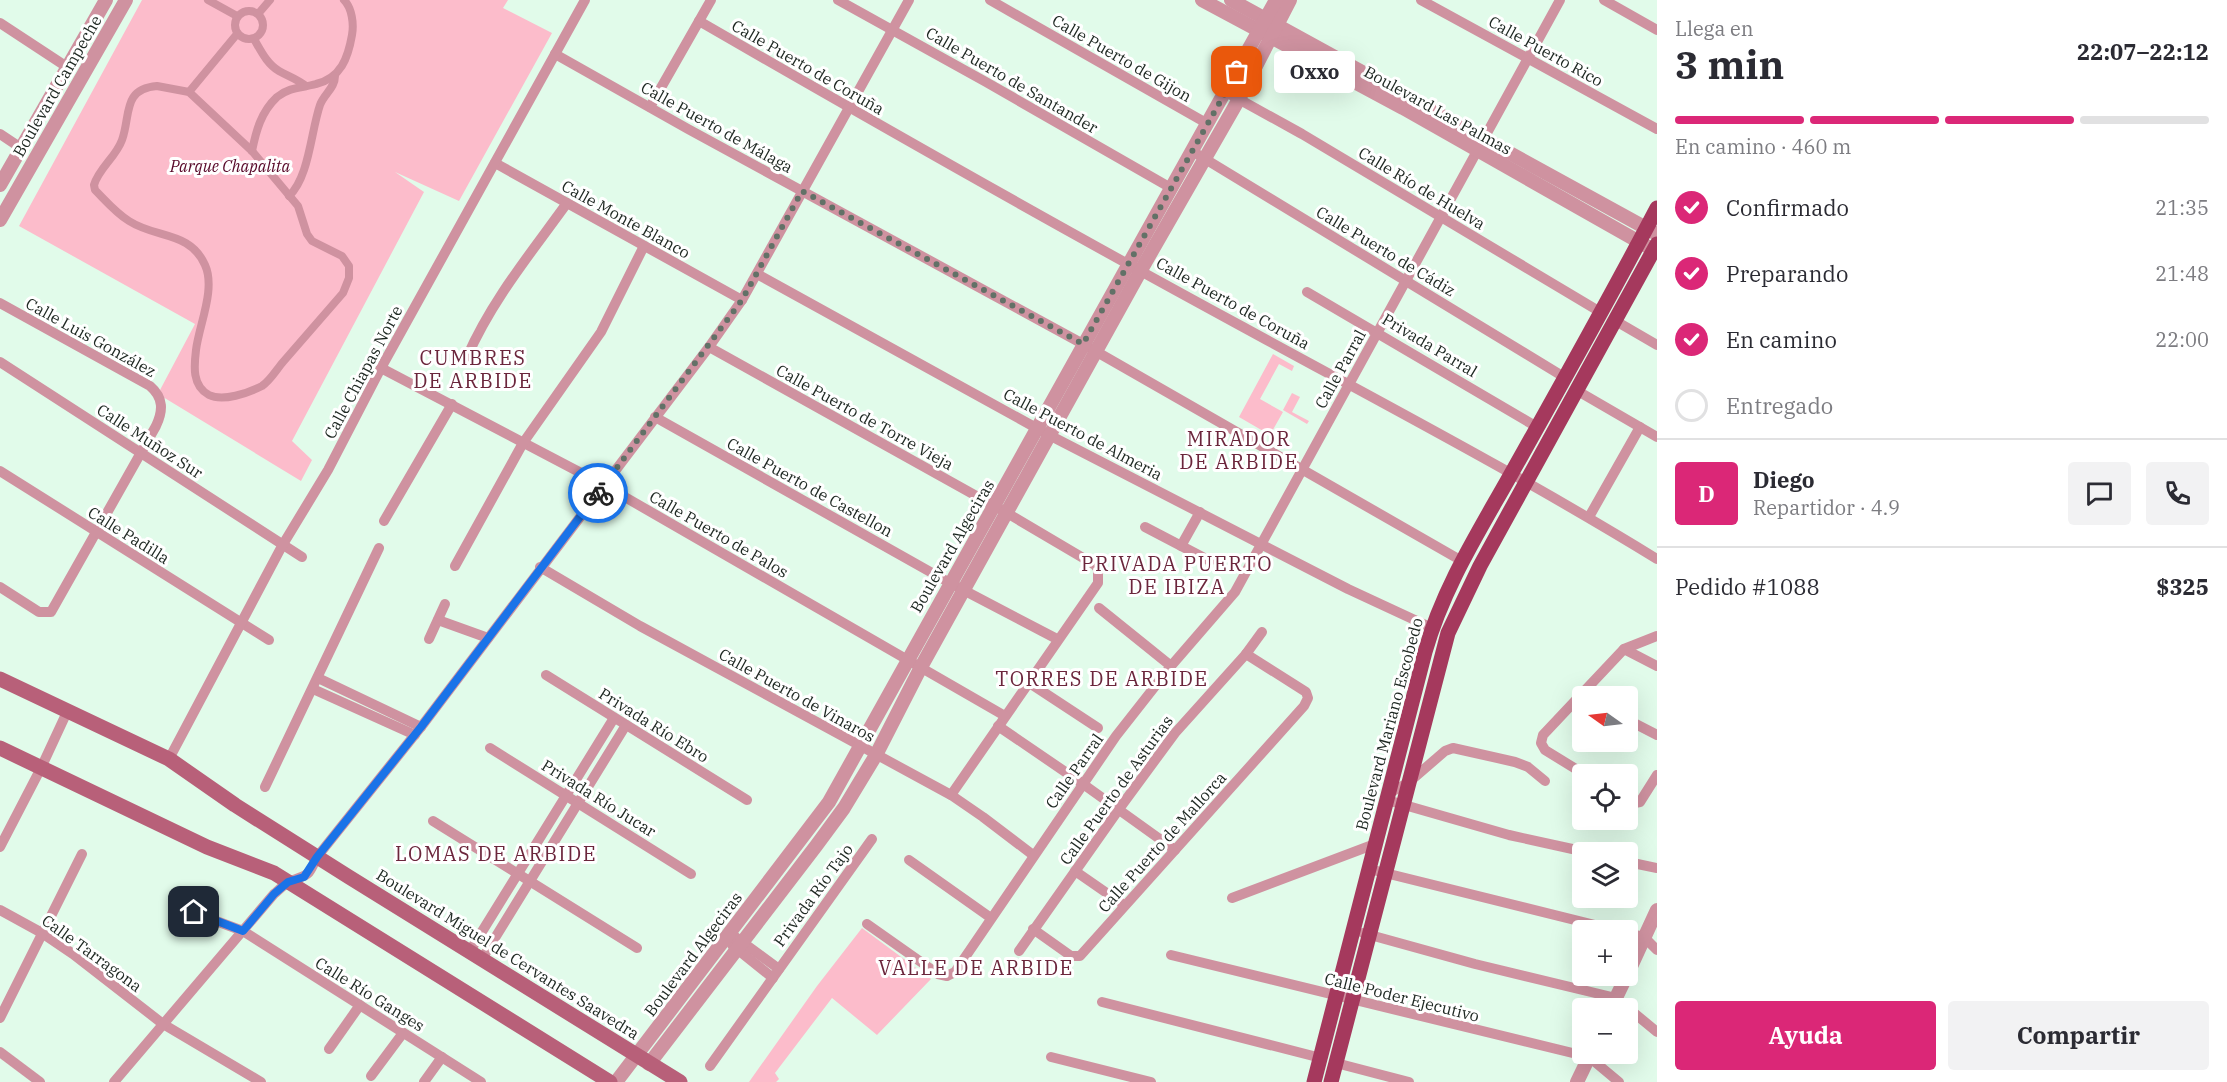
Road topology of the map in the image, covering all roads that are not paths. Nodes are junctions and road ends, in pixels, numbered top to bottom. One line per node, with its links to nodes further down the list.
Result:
1 (106, 0): 29 (street, Boulevard Campeche)
2 (126, 0): 53 (street, Boulevard Campeche)
3 (208, 0): 19 (street)
4 (270, 0): 18 (street)
5 (344, 0): 30 (street)
6 (585, 0): 27 (street, Calle Chiapas Norte)
7 (711, 0): 20 (street)
8 (838, 0): 23 (street, Calle Puerto de Santander)
9 (909, 0): 23 (street)
10 (990, 0): 37 (street, Calle Puerto de Gijon)
11 (1202, 0): 22 (street, Boulevard Las Palmas)
12 (1231, 0): 22 (street, Boulevard Las Palmas)
13 (1276, 0): 22 (street, Boulevard Algeciras)
14 (1290, 0): 22 (street, Boulevard Algeciras)
15 (1421, 0): 28 (street, Calle Puerto Rico)
16 (1560, 0): 28 (street, Calle Parral)
17 (1604, 0): 24 (street)
18 (258, 14): 19 (street); 26 (street)
19 (237, 16): 25 (street)
20 (699, 21): 35 (street); 36 (street, Calle Puerto de Coruña)
21 (0, 23): 29 (street)
22 (1268, 28): 33 (street, Boulevard Algeciras); 34 (street, Boulevard Algeciras); 40 (street, Boulevard Las Palmas)
23 (893, 30): 36 (street); 47 (street, Calle Puerto de Santander)
24 (1657, 30)
25 (237, 34): 26 (street); 32 (street)
26 (254, 39): 31 (street)
27 (555, 54): 35 (street, Calle Puerto de Málaga); 45 (street, Calle Chiapas Norte)
28 (1529, 58): 38 (street, Calle Puerto Rico); 40 (street, Calle Parral)
29 (67, 67): 41 (street, Boulevard Campeche)
30 (335, 76): 31 (street); 49 (street)
31 (306, 86): 42 (street)
32 (189, 92): 42 (street); 49 (street)
33 (1226, 92): 34 (street, Calle Río de Huelva); 37 (street, Boulevard Algeciras)
34 (1239, 99): 44 (street, Boulevard Algeciras); 52 (street, Calle Río de Huelva)
35 (650, 107): 48 (street, Calle Puerto de Málaga)
36 (849, 107): 48 (street); 57 (street, Calle Puerto de Coruña)
37 (1208, 124): 43 (street, Boulevard Algeciras)
38 (1657, 129)
39 (0, 134): 41 (street)
40 (1482, 145): 52 (street, Calle Parral); 54 (street, Boulevard Las Palmas)
41 (21, 148): 46 (street, Boulevard Campeche)
42 (252, 151): 49 (street)
43 (1192, 151): 44 (street, Calle Puerto de Cádiz); 47 (street, Boulevard Algeciras)
44 (1204, 159): 57 (street, Boulevard Algeciras); 59 (street, Calle Puerto de Cádiz)
45 (495, 163): 50 (street, Calle Monte Blanco); 71 (street, Calle Chiapas Norte)
46 (0, 185)
47 (1171, 188): 57 (street, Boulevard Algeciras)
48 (802, 191): 58 (street); 65 (street, Calle Puerto de Málaga)
49 (289, 195)
50 (567, 203): 55 (street, Calle Monte Blanco); 69 (street)
51 (1657, 208): 54 (main road, Boulevard Mariano Escobedo)
52 (1443, 217): 59 (street, Calle Parral); 63 (street, Calle Río de Huelva)
53 (0, 220)
54 (1648, 234): 56 (street, Boulevard Las Palmas); 63 (main road, Boulevard Mariano Escobedo)
55 (644, 246): 61 (street, Calle Monte Blanco); 81 (street)
56 (1656, 249): 63 (main road, Boulevard Mariano Escobedo)
57 (1135, 267): 65 (street, Boulevard Algeciras); 68 (street, Boulevard Algeciras); 73 (street, Calle Puerto de Coruña)
58 (757, 274): 61 (street); 79 (street, Calle Puerto de Almeria)
59 (1407, 280): 64 (street, Calle Parral); 72 (street, Calle Puerto de Cádiz)
60 (1307, 292): 64 (street, Privada Parral)
61 (742, 300): 67 (street)
62 (0, 303): 82 (street, Calle Luis González)
63 (1608, 317): 66 (street, Calle Río de Huelva); 72 (main road, Boulevard Mariano Escobedo); 74 (main road, Boulevard Mariano Escobedo)
64 (1378, 332): 73 (street, Calle Parral); 77 (street, Privada Parral)
65 (1083, 344): 68 (street, Calle Puerto de Málaga); 79 (street, Boulevard Algeciras)
66 (1657, 345)
67 (709, 347): 76 (street); 88 (street, Calle Puerto de Torre Vieja)
68 (1096, 351): 79 (street, Boulevard Algeciras); 83 (street, Calle Puerto de Málaga)
69 (467, 357)
70 (0, 362): 82 (street, Calle Muñoz Sur)
71 (381, 368): 75 (street, Calle Puerto de Palos); 96 (street, Calle Chiapas Norte)
72 (1564, 377): 77 (main road, Boulevard Mariano Escobedo)
73 (1349, 384): 83 (street, Calle Parral); 85 (street, Calle Puerto de Coruña)
74 (1576, 390): 78 (street); 86 (main road, Boulevard Mariano Escobedo)
75 (452, 404): 81 (street, Calle Puerto de Palos); 92 (street)
76 (655, 417): 87 (street); 105 (street, Calle Puerto de Castellon)
77 (1537, 426): 85 (main road, Boulevard Mariano Escobedo)
78 (1640, 427): 80 (street); 91 (street)
79 (1043, 432): 88 (street, Boulevard Algeciras); 89 (street, Calle Puerto de Almeria); 90 (street, Boulevard Algeciras)
80 (1657, 437)
81 (523, 443): 87 (street, Calle Puerto de Palos); 103 (street)
82 (140, 453): 94 (street); 96 (street, Calle Muñoz Sur)
83 (1303, 469): 95 (street, Calle Parral); 102 (street, Calle Puerto de Málaga)
84 (0, 471): 94 (street, Calle Padilla)
85 (1511, 474): 86 (street, Calle Puerto de Coruña); 102 (main road, Boulevard Mariano Escobedo)
86 (1526, 483): 91 (street, Calle Puerto de Coruña); 150 (main road, Boulevard Mariano Escobedo)
87 (604, 485): 104 (street); 121 (street, Calle Puerto de Palos)
88 (994, 506): 90 (street, Calle Puerto de Torre Vieja); 105 (street, Boulevard Algeciras)
89 (1200, 512): 95 (street, Calle Puerto de Almeria); 97 (street)
90 (1007, 513): 107 (street, Boulevard Algeciras); 117 (street, Calle Puerto de Torre Vieja)
91 (1589, 517): 100 (street, Calle Puerto de Coruña)
92 (384, 521)
93 (1145, 527): 97 (street)
94 (96, 532): 106 (street); 111 (street, Calle Padilla)
95 (1263, 543): 112 (street, Calle Puerto de Almeria); 122 (street, Calle Parral)
96 (282, 546): 99 (street, Calle Muñoz Sur); 111 (street, Calle Chiapas Norte)
97 (1181, 546): 101 (street)
98 (379, 548): 126 (street)
99 (302, 558)
100 (1657, 559)
101 (1210, 561)
102 (1462, 561): 112 (main road, Boulevard Mariano Escobedo)
103 (455, 566)
104 (540, 567): 116 (street); 142 (street, Calle Puerto de Vinaros)
105 (950, 583): 107 (street, Calle Puerto de Castellon); 121 (street, Boulevard Algeciras)
106 (0, 587)
107 (964, 591): 117 (street, Calle Puerto de Castellon); 124 (street, Boulevard Algeciras)
108 (445, 604): 110 (street)
109 (1099, 608): 122 (street)
110 (438, 621): 115 (street); 116 (street)
111 (243, 623): 118 (street, Calle Padilla); 145 (street, Calle Chiapas Norte)
112 (1432, 628): 155 (main road, Boulevard Mariano Escobedo)
113 (1262, 632): 120 (street, Calle Puerto de Asturias)
114 (1657, 636): 119 (street)
115 (429, 639)
116 (488, 639): 139 (street)
117 (1057, 639): 128 (street)
118 (269, 640)
119 (1624, 649): 123 (street); 129 (street)
120 (1246, 654): 160 (street, Calle Puerto de Asturias); 166 (street, Calle Puerto de Mallorca)
121 (907, 659): 124 (street, Calle Puerto de Palos); 142 (street, Boulevard Algeciras)
122 (1172, 666): 151 (street, Calle Parral)
123 (1657, 666)
124 (921, 667): 133 (street, Calle Puerto de Palos); 144 (street, Boulevard Algeciras)
125 (546, 675): 134 (street, Privada Río Ebro)
126 (318, 678): 130 (street); 139 (street)
127 (0, 679): 132 (main road, Boulevard Miguel de Cervantes Saavedra)
128 (1028, 682): 133 (street); 138 (street)
129 (1591, 686)
130 (313, 689): 139 (street); 152 (street)
131 (1572, 706): 146 (street)
132 (67, 712): 145 (main road, Boulevard Miguel de Cervantes Saavedra); 147 (street)
133 (1005, 716): 137 (street)
134 (614, 718): 135 (street, Privada Río Ebro); 154 (street)
135 (626, 725): 156 (street, Privada Río Ebro); 158 (street)
136 (1638, 725): 140 (street)
137 (998, 726): 151 (street); 153 (street)
138 (1098, 728)
139 (418, 731): 169 (street)
140 (1657, 735)
141 (490, 747): 154 (street, Privada Río Jucar)
142 (861, 747): 144 (street, Calle Puerto de Vinaros); 194 (street, Boulevard Algeciras)
143 (0, 748): 147 (main road)
144 (876, 755): 153 (street, Calle Puerto de Vinaros); 196 (street, Boulevard Algeciras)
145 (169, 759): 169 (main road, Boulevard Miguel de Cervantes Saavedra)
146 (1572, 767)
147 (41, 768): 164 (street); 178 (main road)
148 (1657, 775): 157 (street)
149 (1545, 781): 150 (street)
150 (1408, 783): 155 (street); 159 (main road, Boulevard Mariano Escobedo)
151 (1083, 784): 160 (street); 168 (street, Calle Parral)
152 (265, 787)
153 (951, 795): 168 (street, Calle Puerto de Vinaros)
154 (566, 796): 158 (street, Privada Río Jucar); 176 (street)
155 (1388, 796): 159 (street); 163 (main road, Boulevard Mariano Escobedo)
156 (747, 800)
157 (1638, 802)
158 (578, 803): 177 (street, Privada Río Jucar); 179 (street)
159 (1403, 804): 165 (street); 175 (main road, Boulevard Mariano Escobedo)
160 (1119, 808): 166 (street); 174 (street, Calle Puerto de Asturias)
161 (433, 822): 176 (street)
162 (872, 839): 203 (street, Privada Río Tajo)
163 (1375, 844): 173 (main road, Boulevard Mariano Escobedo); 180 (street)
164 (0, 847)
165 (1572, 849)
166 (1175, 850): 181 (street, Calle Puerto de Mallorca)
167 (82, 854): 191 (street)
168 (1034, 855): 185 (street, Calle Parral)
169 (317, 857): 178 (street); 201 (main road, Boulevard Miguel de Cervantes Saavedra)
170 (909, 860): 185 (street)
171 (1638, 864): 172 (street)
172 (1657, 868)
173 (1369, 869): 175 (street); 189 (main road, Boulevard Mariano Escobedo)
174 (1075, 871): 181 (street); 188 (street, Calle Puerto de Asturias)
175 (1385, 873): 186 (street); 192 (main road, Boulevard Mariano Escobedo)
176 (518, 874): 179 (street); 201 (street)
177 (691, 874)
178 (288, 882): 190 (street); 232 (main road)
179 (530, 882): 197 (street); 201 (street)
180 (1232, 898)
181 (1124, 905): 188 (street, Calle Puerto de Mallorca)
182 (176, 906): 190 (street, Calle Río Ganges)
183 (0, 910): 191 (street, Calle Tarragona)
184 (1657, 910): 195 (street)
185 (992, 918): 187 (street, Calle Parral)
186 (1575, 920)
187 (867, 924)
188 (1033, 929): 200 (street, Calle Puerto de Asturias)
189 (1353, 930): 192 (street); 204 (main road, Boulevard Mariano Escobedo)
190 (243, 931): 208 (street, Calle Río Ganges); 211 (street)
191 (42, 933): 209 (street); 211 (street, Calle Tarragona)
192 (1369, 934): 205 (street); 206 (main road, Boulevard Mariano Escobedo)
193 (1638, 936): 195 (street)
194 (727, 937): 196 (street); 220 (street, Boulevard Algeciras)
195 (1644, 937): 198 (street); 199 (street)
196 (740, 945): 203 (street); 220 (street, Boulevard Algeciras)
197 (636, 948)
198 (1638, 950)
199 (1657, 950)
200 (1019, 951)
201 (476, 955): 220 (main road, Boulevard Miguel de Cervantes Saavedra)
202 (1171, 955): 204 (street, Calle Poder Ejecutivo)
203 (776, 973): 224 (street, Privada Río Tajo)
204 (1336, 996): 206 (street, Calle Poder Ejecutivo); 219 (main road, Boulevard Mariano Escobedo)
205 (1596, 998)
206 (1352, 1000): 215 (street, Calle Poder Ejecutivo); 221 (main road, Boulevard Mariano Escobedo)
207 (1102, 1002): 219 (street)
208 (360, 1005): 213 (street, Calle Río Ganges); 214 (street)
209 (0, 1018)
210 (1638, 1019): 212 (street)
211 (163, 1024): 226 (street, Calle Tarragona); 228 (street)
212 (1657, 1032)
213 (403, 1033): 218 (street, Calle Río Ganges); 225 (street)
214 (329, 1050)
215 (1572, 1051)
216 (0, 1052): 227 (street)
217 (1051, 1057): 235 (street)
218 (442, 1058): 230 (street); 231 (street, Calle Río Ganges)
219 (1320, 1058): 236 (main road, Boulevard Mariano Escobedo)
220 (643, 1059): 233 (street, Boulevard Algeciras); 234 (main road, Boulevard Miguel de Cervantes Saavedra)
221 (1336, 1063): 237 (main road, Boulevard Mariano Escobedo); 238 (street)
222 (1586, 1064): 239 (street)
223 (1600, 1064): 240 (street, Calle Poder Ejecutivo)
224 (710, 1066)
225 (371, 1076)
226 (243, 1077): 229 (street, Calle Tarragona)
227 (40, 1082)
228 (114, 1082)
229 (261, 1082)
230 (424, 1082)
231 (481, 1082)
232 (610, 1082)
233 (616, 1082)
234 (680, 1082)
235 (1151, 1082)
236 (1314, 1082)
237 (1331, 1082)
238 (1409, 1082)
239 (1577, 1082)
240 (1619, 1082)

